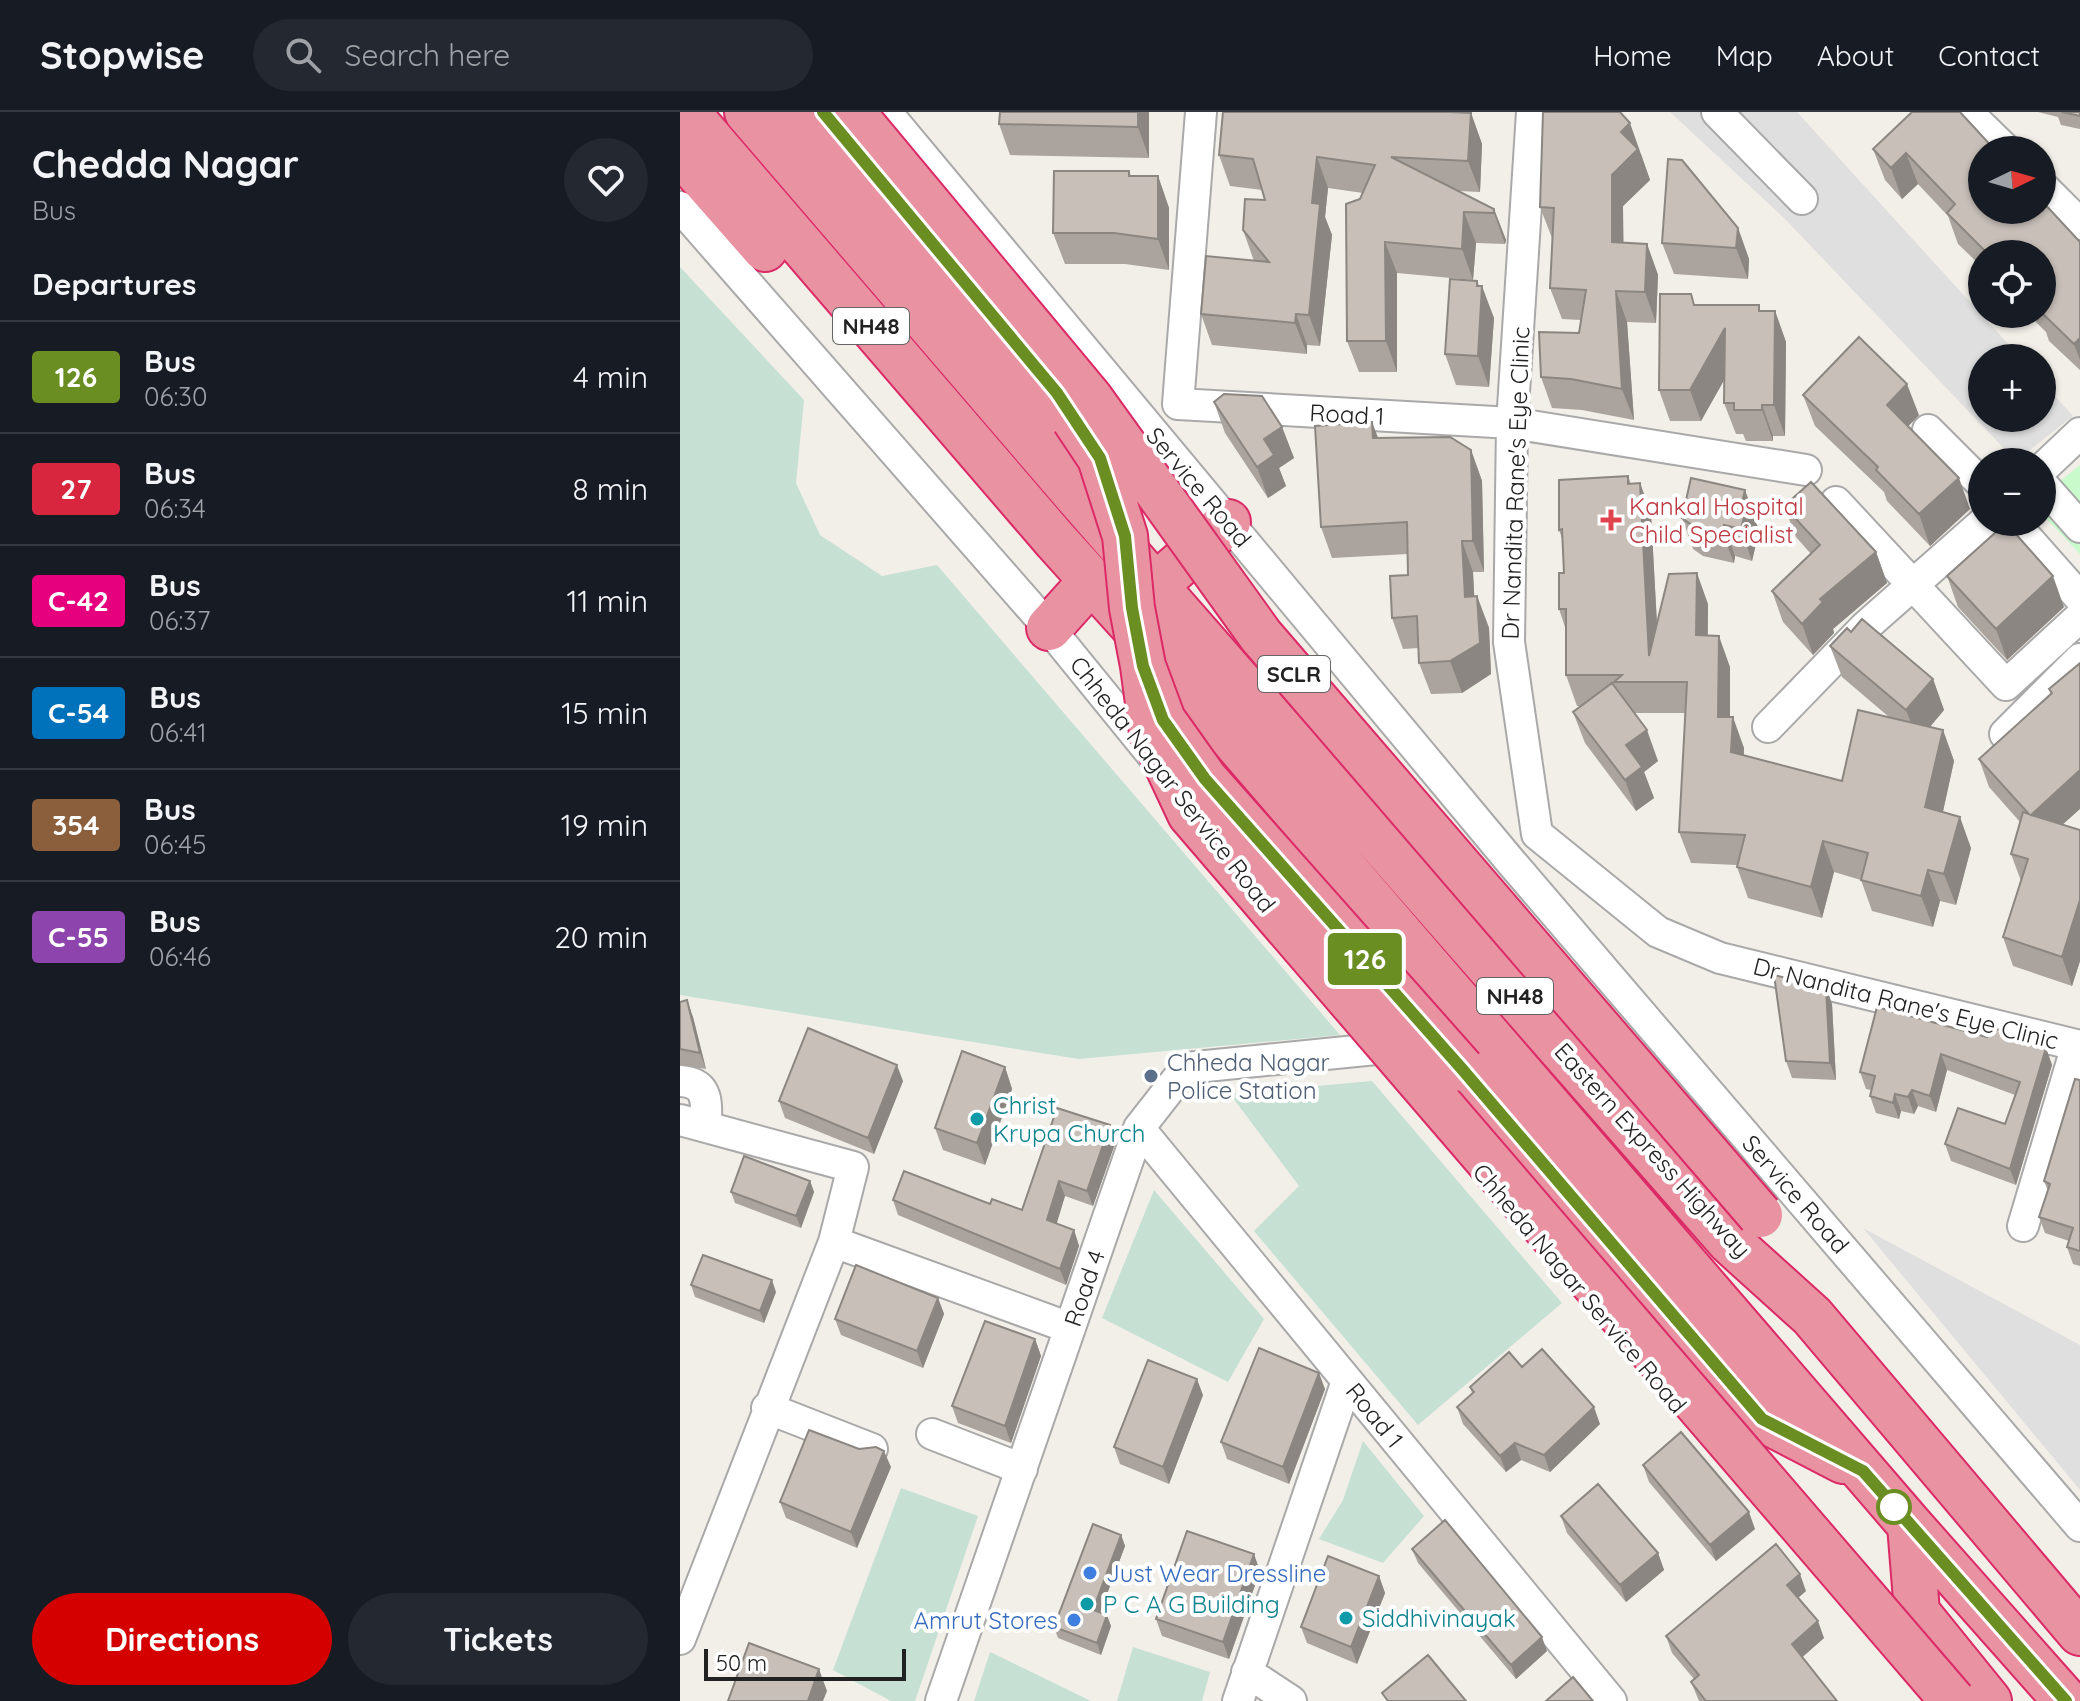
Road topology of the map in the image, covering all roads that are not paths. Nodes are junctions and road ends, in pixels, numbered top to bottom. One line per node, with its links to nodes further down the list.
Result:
1 (687, 112): 37 (highway, NH48)
2 (747, 112): 36 (highway, NH48)
3 (791, 112): 28 (highway)
4 (823, 112): 35 (highway, bridge)
5 (852, 112): 49 (highway, SCLR, bridge)
6 (886, 112): 25 (street, Service Road)
7 (1201, 112): 17 (street, Road 1)
8 (1532, 112): 17 (street, Dr Nandita Rane's Eye Clinic)
9 (1717, 112): 13 (street)
10 (1967, 112): 11 (street)
11 (1992, 136)
12 (680, 152): 29 (highway)
13 (1802, 199)
14 (2056, 200): 16 (street)
15 (680, 207): 33 (street, Chheda Nagar Service Road)
16 (2080, 224)
17 (1512, 423): 21 (street, Road 1); 40 (street, Dr Nandita Rane's Eye Clinic)
18 (1928, 430): 22 (street)
19 (2080, 433): 20 (street)
20 (2056, 456)
21 (1806, 470)
22 (1968, 470)
23 (2056, 500): 26 (street)
24 (1836, 502): 30 (street)
25 (1228, 522): 28 (highway); 41 (street, Service Road)
26 (2080, 527)
27 (1973, 536): 30 (street)
28 (1164, 578): 36 (highway)
29 (1084, 589): 33 (highway); 37 (highway)
30 (1925, 595): 31 (street); 32 (street); 38 (street)
31 (2080, 598)
32 (2080, 617)
33 (1049, 628): 43 (street, Chheda Nagar Service Road)
34 (2080, 659): 39 (street)
35 (1143, 666): 56 (highway, bridge); 67 (highway, bridge)
36 (1227, 666): 49 (highway, Eastern Express Highway / NH48)
37 (1194, 694): 56 (highway, Eastern Express Highway / NH48)
38 (1768, 727)
39 (2005, 734)
40 (1537, 834): 41 (street); 42 (street, Dr Nandita Rane's Eye Clinic)
41 (1511, 862): 58 (street, Service Road)
42 (2078, 1046): 47 (street)
43 (1376, 1049): 46 (street, Road 4); 66 (street, Chheda Nagar Service Road)
44 (680, 1081): 45 (street)
45 (693, 1124): 48 (street)
46 (1139, 1128): 50 (street, Road 4); 51 (street, Road 1)
47 (2023, 1226)
48 (834, 1242): 50 (street); 52 (street)
49 (1812, 1316): 59 (highway, Eastern Express Highway / NH48)
50 (1070, 1328): 55 (street, Road 4)
51 (1347, 1381): 61 (street); 65 (street, Road 1)
52 (767, 1408): 54 (street); 60 (street)
53 (932, 1434): 55 (street)
54 (872, 1449)
55 (1022, 1469): 62 (street, Road 4)
56 (1863, 1471): 57 (highway, Eastern Express Highway / NH48)
57 (1910, 1525): 68 (highway); 69 (highway, NH48)
58 (2080, 1526)
59 (2080, 1633)
60 (680, 1639)
61 (1247, 1672): 63 (street); 64 (street)
62 (941, 1701)
63 (1238, 1701)
64 (1291, 1701)
65 (1611, 1701)
66 (1932, 1701)
67 (1953, 1701)
68 (1989, 1701)
69 (2066, 1701)

